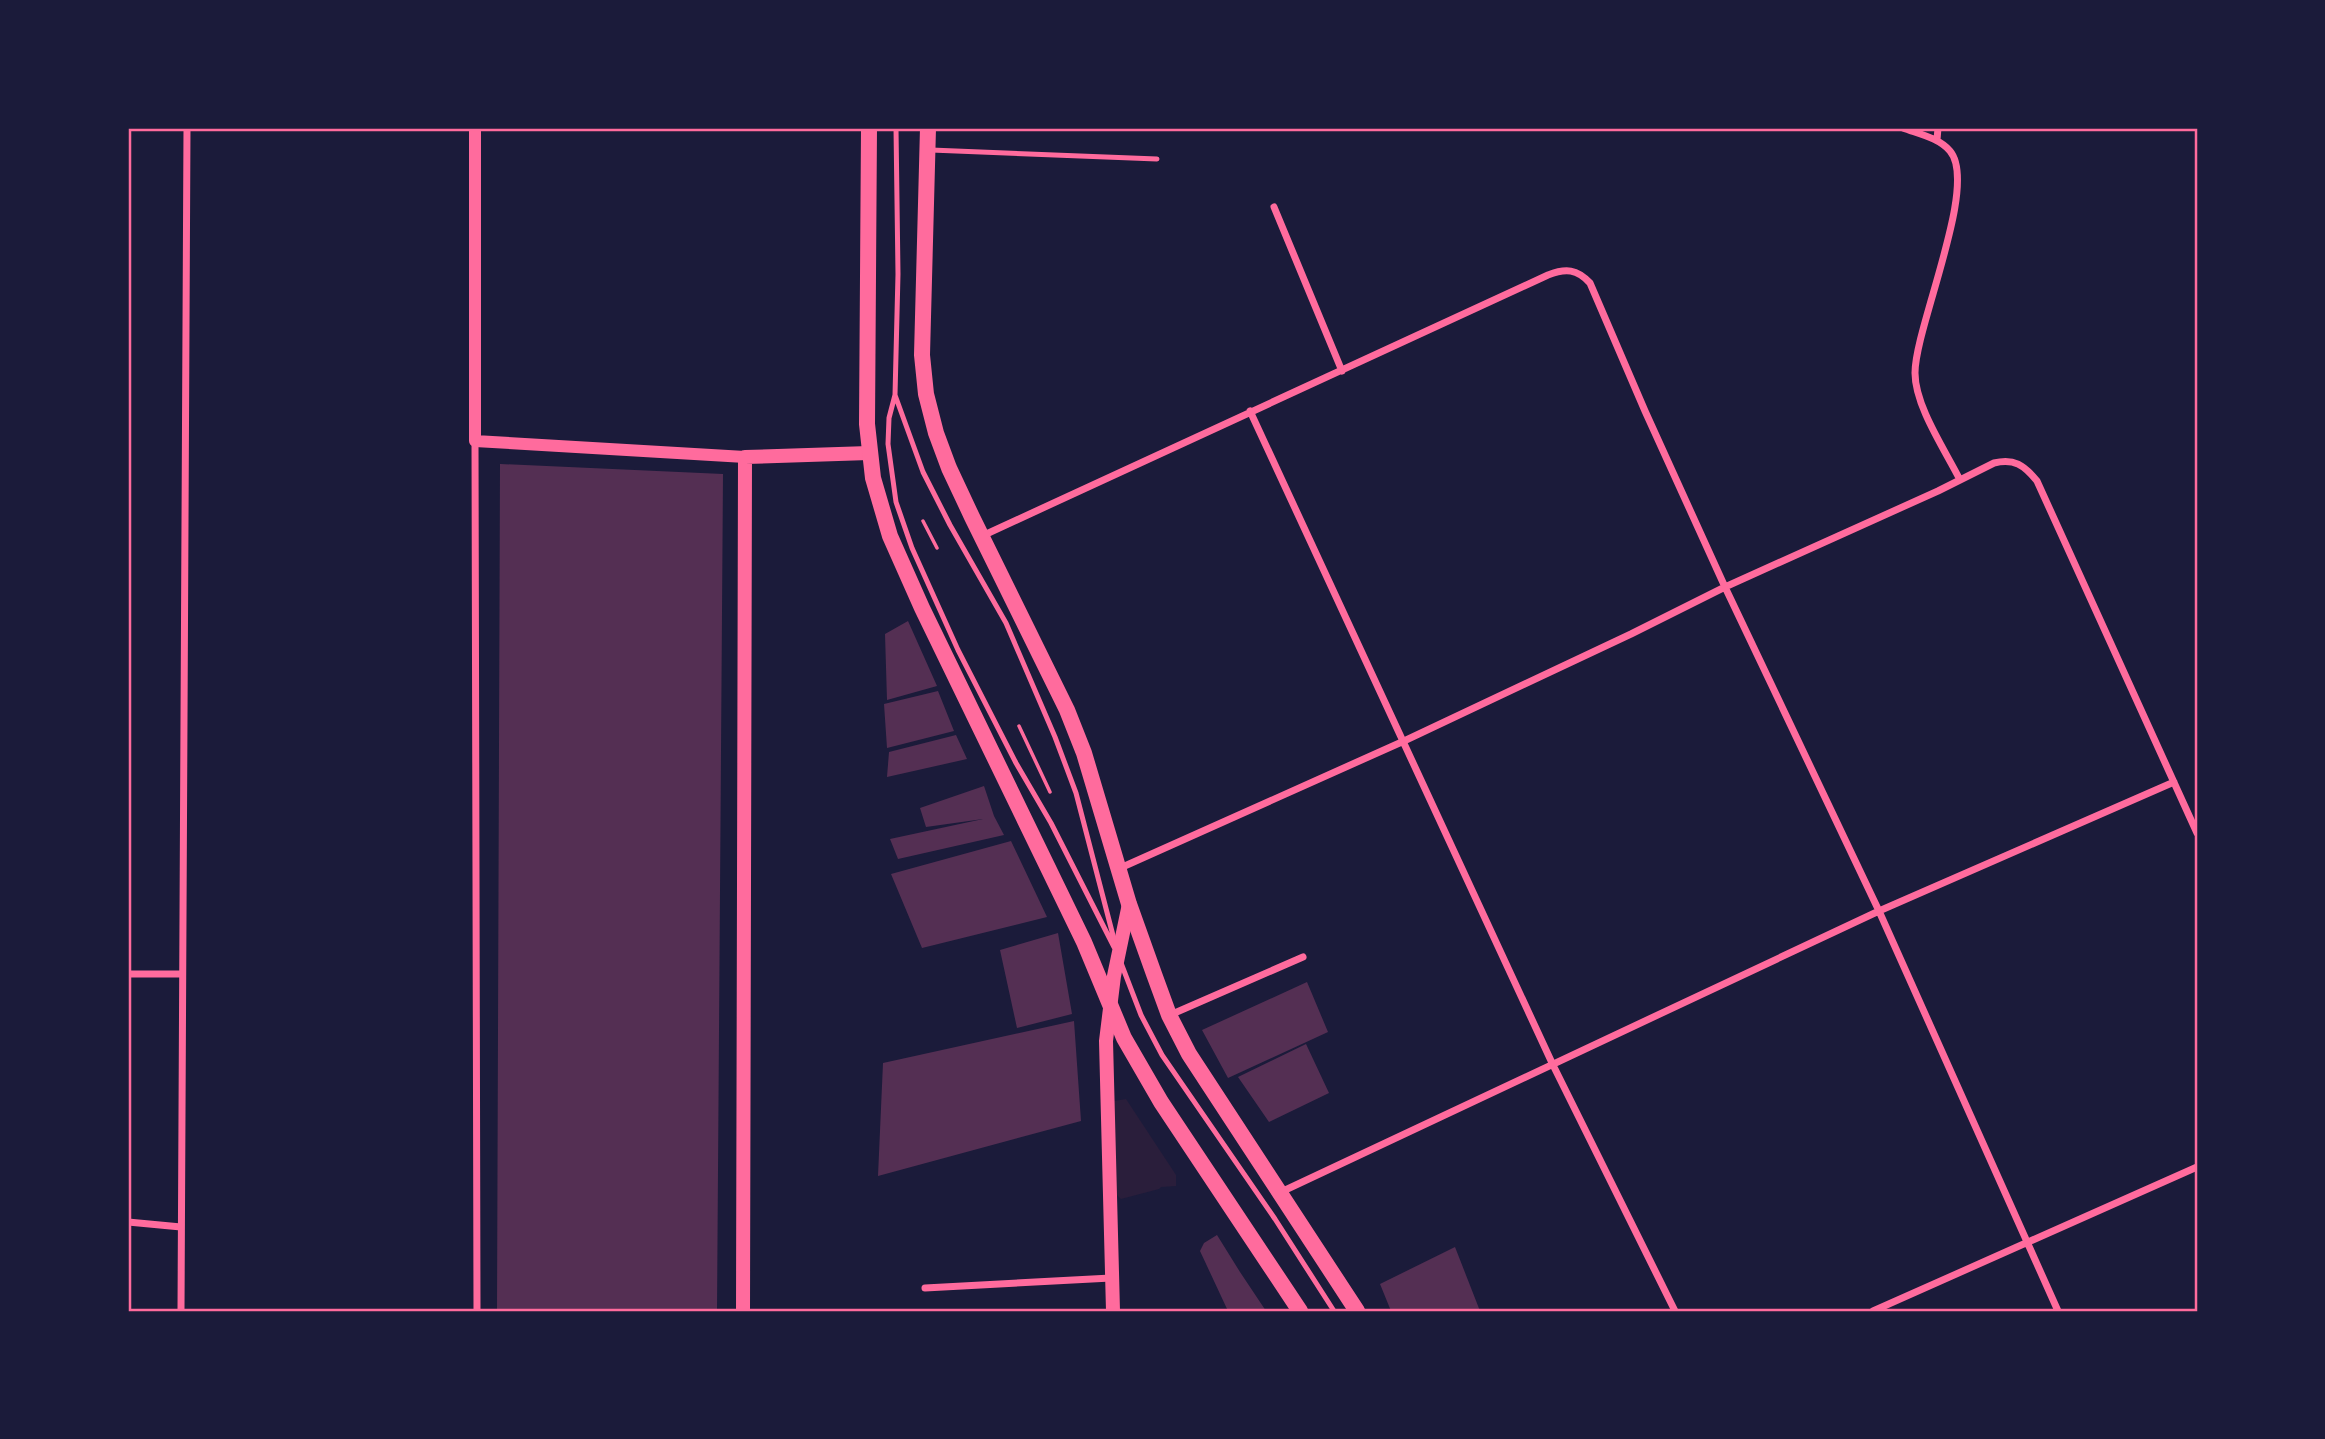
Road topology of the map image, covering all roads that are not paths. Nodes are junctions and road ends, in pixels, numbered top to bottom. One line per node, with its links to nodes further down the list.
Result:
1 (187, 128): 30 (street)
2 (475, 128): 15 (street)
3 (869, 128): 16 (main road)
4 (896, 128): 13 (lane)
5 (928, 128): 9 (main road)
6 (1903, 128): 8 (street)
7 (1938, 128): 8 (street)
8 (1937, 140): 18 (street)
9 (928, 150): 10 (lane); 19 (main road)
10 (1157, 159)
11 (1274, 207): 12 (street)
12 (1342, 371): 14 (street); 20 (street)
13 (895, 395): 27 (lane); 27 (lane)
14 (1250, 411): 19 (street); 21 (street)
15 (475, 441): 17 (street); 42 (street)
16 (869, 453): 17 (main road); 31 (main road)
17 (745, 457): 43 (main road)
18 (1960, 480): 20 (street); 22 (street)
19 (982, 536): 24 (main road)
20 (1726, 587): 21 (street); 26 (street)
21 (1404, 741): 24 (street); 33 (street)
22 (2174, 782): 23 (street); 26 (street)
23 (2197, 833)
24 (1118, 869): 25 (main road)
25 (1129, 904): 27 (main road); 32 (main road)
26 (1879, 911): 33 (street); 38 (street)
27 (1118, 956): 31 (main road); 46 (lane)
28 (1303, 957): 32 (street)
29 (128, 974): 30 (street)
30 (181, 974): 37 (street)
31 (1110, 1005): 39 (main road); 45 (main road)
32 (1169, 1015): 35 (main road)
33 (1553, 1065): 35 (street); 48 (street)
34 (2197, 1167): 38 (street)
35 (1279, 1193): 47 (main road)
36 (128, 1222): 37 (street)
37 (181, 1227): 41 (street)
38 (2026, 1243): 49 (street); 50 (street)
39 (1111, 1278): 40 (street); 44 (main road)
40 (925, 1288)
41 (181, 1311)
42 (477, 1311)
43 (743, 1311)
44 (1113, 1311)
45 (1300, 1311)
46 (1334, 1311)
47 (1357, 1311)
48 (1675, 1311)
49 (1873, 1311)
50 (2058, 1311)

